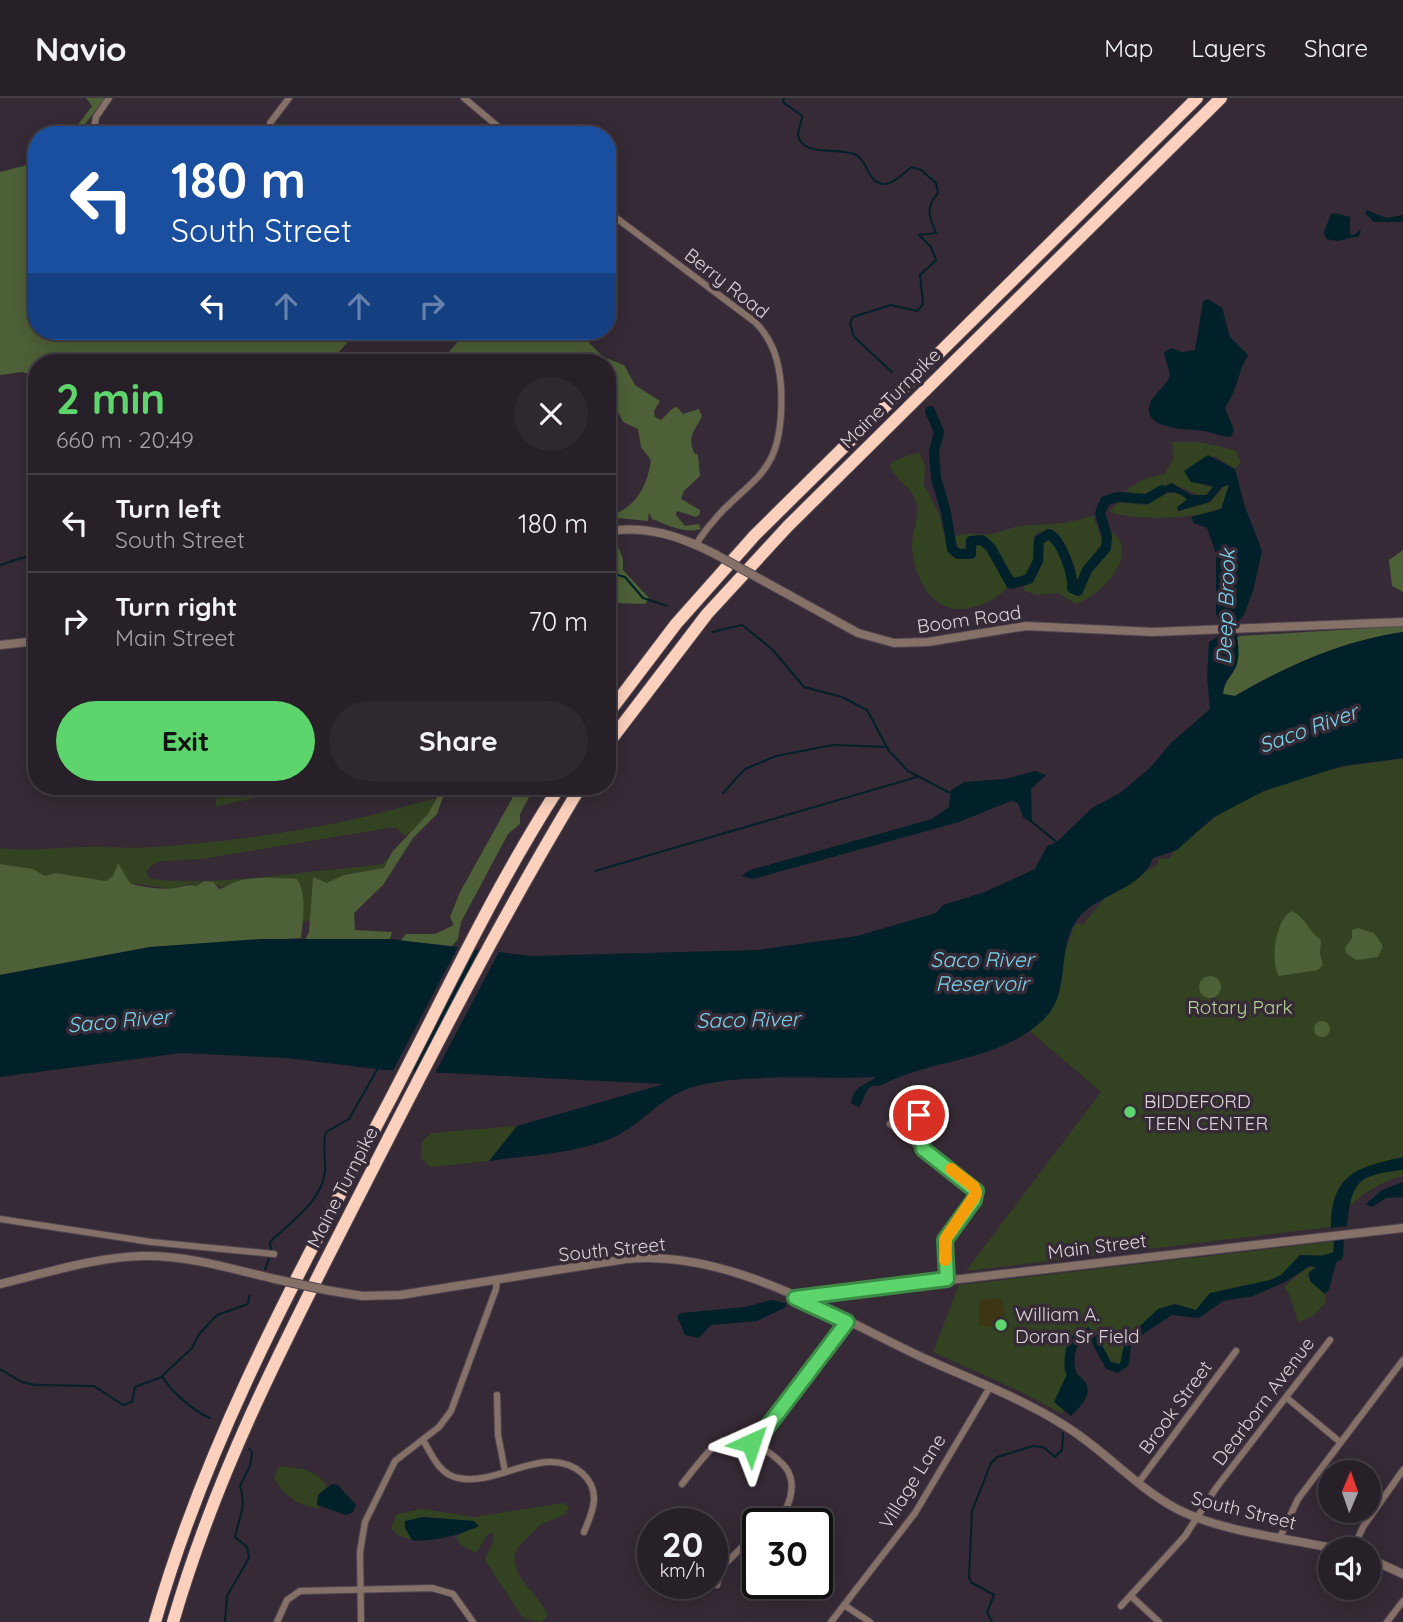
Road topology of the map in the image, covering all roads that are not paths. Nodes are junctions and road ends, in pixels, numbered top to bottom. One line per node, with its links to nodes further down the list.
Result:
1 (109, 98): 7 (street)
2 (289, 98): 6 (street)
3 (464, 98): 8 (street)
4 (1197, 98): 15 (highway, Maine Turnpike)
5 (1221, 98): 16 (highway, Maine Turnpike)
6 (270, 123)
7 (94, 126)
8 (497, 126)
9 (616, 218): 11 (street, Berry Road)
10 (616, 531): 11 (street, Boom Road)
11 (696, 544): 12 (street, Boom Road, bridge)
12 (1403, 622)
13 (28, 642): 14 (street)
14 (0, 645)
15 (616, 703)
16 (616, 733)
17 (555, 795): 58 (highway, Maine Turnpike)
18 (576, 795): 59 (highway, Maine Turnpike)
19 (923, 1149): 19 (street); 25 (street)
20 (0, 1219): 22 (street)
21 (1403, 1228): 25 (street, Main Street)
22 (151, 1242): 23 (street); 24 (street)
23 (274, 1254)
24 (150, 1256): 26 (street, South Street, bridge); 27 (street, South Street)
25 (947, 1279): 28 (street, Main Street)
26 (497, 1280): 28 (street, South Street); 36 (street)
27 (0, 1283)
28 (795, 1298): 29 (street, South Street)
29 (847, 1322): 33 (street, South Street); 37 (street)
30 (1330, 1340): 35 (street, Dearborn Avenue)
31 (1236, 1351): 41 (street, Brook Street)
32 (1403, 1360): 38 (street)
33 (990, 1387): 41 (street, South Street); 56 (street, Village Lane)
34 (497, 1395): 40 (street)
35 (1287, 1398): 38 (street); 44 (street, Dearborn Avenue)
36 (423, 1440): 40 (street); 53 (street)
37 (754, 1442): 42 (street); 43 (street)
38 (1340, 1443): 46 (street)
39 (1403, 1470): 47 (street)
40 (505, 1471): 45 (street)
41 (1139, 1482): 44 (street, South Street)
42 (682, 1484)
43 (786, 1508)
44 (1198, 1517): 46 (street, South Street); 54 (street, Dearborn Avenue)
45 (584, 1532)
46 (1280, 1537): 48 (street, South Street)
47 (1359, 1537)
48 (1318, 1545)
49 (742, 1547): 50 (street)
50 (728, 1561)
51 (1381, 1564): 52 (street)
52 (1403, 1574)
53 (361, 1590): 60 (street); 61 (street); 62 (street)
54 (1131, 1596): 57 (street, Dearborn Avenue); 65 (street)
55 (1403, 1601): 66 (street)
56 (844, 1605): 63 (street, Village Lane); 64 (street)
57 (1121, 1606)
58 (155, 1622)
59 (173, 1622)
60 (277, 1622)
61 (361, 1622)
62 (473, 1622)
63 (831, 1622)
64 (870, 1622)
65 (1158, 1622)
66 (1387, 1622)

